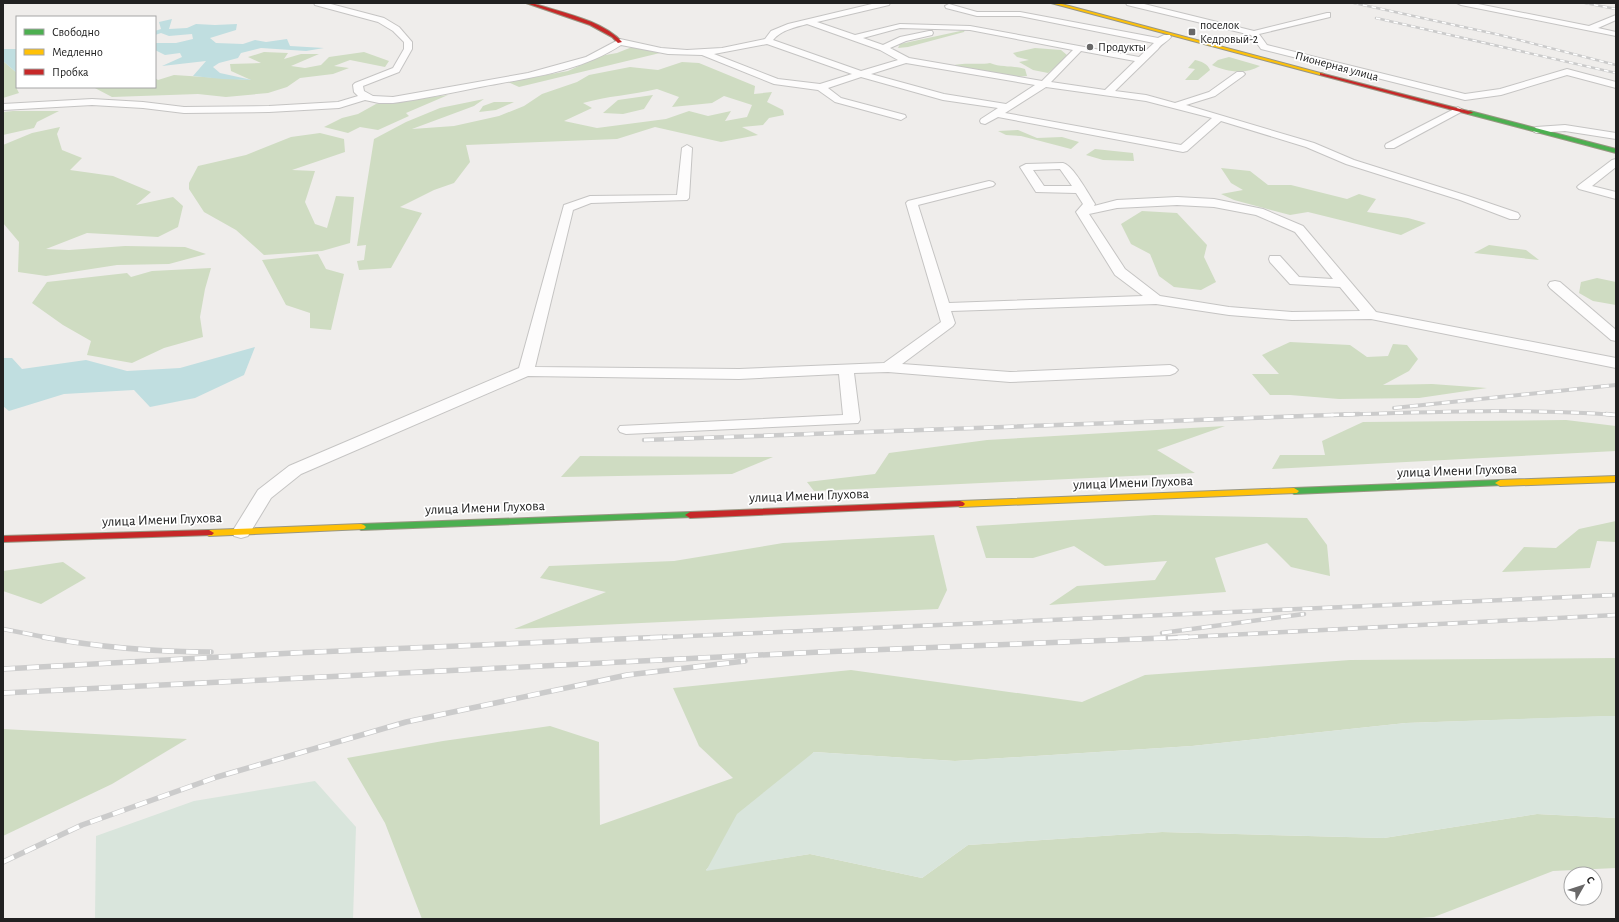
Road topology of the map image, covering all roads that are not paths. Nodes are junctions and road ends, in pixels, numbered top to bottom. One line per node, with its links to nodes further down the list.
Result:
1 (318, 3): 32 (lane)
2 (528, 3): 20 (street)
3 (886, 3): 11 (lane)
4 (1053, 3): 16 (street, Пионерная улица)
5 (1130, 3): 14 (lane)
6 (1461, 3): 13 (lane)
7 (949, 6): 8 (lane)
8 (977, 14): 12 (lane); 19 (lane)
9 (1327, 15): 14 (lane)
10 (1616, 17): 13 (lane)
11 (808, 22): 17 (lane); 18 (lane)
12 (945, 27): 17 (lane); 21 (lane); 22 (lane)
13 (1589, 29): 15 (lane)
14 (1254, 33): 29 (lane)
15 (1616, 34)
16 (1173, 35): 19 (lane); 36 (street, Пионерная улица)
17 (854, 38): 21 (lane)
18 (768, 41): 23 (lane); 26 (lane)
19 (1158, 41): 25 (lane)
20 (620, 42): 23 (lane); 32 (lane)
21 (883, 48): 24 (lane)
22 (1079, 49): 25 (lane); 28 (lane)
23 (703, 52): 30 (lane)
24 (906, 60): 26 (lane); 28 (lane)
25 (1141, 60): 31 (lane)
26 (860, 74): 30 (lane); 35 (lane)
27 (1240, 74): 33 (lane)
28 (1044, 84): 31 (lane); 35 (lane)
29 (1616, 85)
30 (821, 87): 38 (lane)
31 (1108, 92): 33 (lane)
32 (364, 97): 34 (lane)
33 (1177, 105): 39 (lane)
34 (3, 107)
35 (1008, 107): 37 (lane)
36 (1458, 110): 41 (street, Пионерная улица); 43 (lane)
37 (997, 114): 39 (lane); 40 (lane)
38 (901, 117)
39 (1219, 117): 51 (lane)
40 (985, 121)
41 (1536, 130): 42 (lane); 45 (street, Пионерная улица)
42 (1616, 136)
43 (1390, 146)
44 (687, 148): 63 (lane)
45 (1616, 151)
46 (1616, 162): 49 (lane)
47 (989, 184): 56 (lane)
48 (1079, 188): 50 (lane)
49 (1616, 196)
50 (1082, 212): 53 (lane); 55 (lane)
51 (1514, 216)
52 (1275, 258): 53 (lane)
53 (1344, 283): 57 (lane)
54 (1555, 285): 58 (lane)
55 (1156, 300): 56 (lane); 57 (lane)
56 (943, 307): 60 (lane)
57 (1371, 315): 59 (lane)
58 (1616, 338)
59 (1616, 363)
60 (888, 367): 61 (lane); 62 (lane)
61 (846, 369): 63 (lane); 64 (lane)
62 (1170, 370)
63 (526, 371): 66 (lane)
64 (626, 429)
65 (1616, 479): 66 (street, улица Имени Глухова)
66 (241, 532): 67 (street, улица Имени Глухова)
67 (3, 539)

